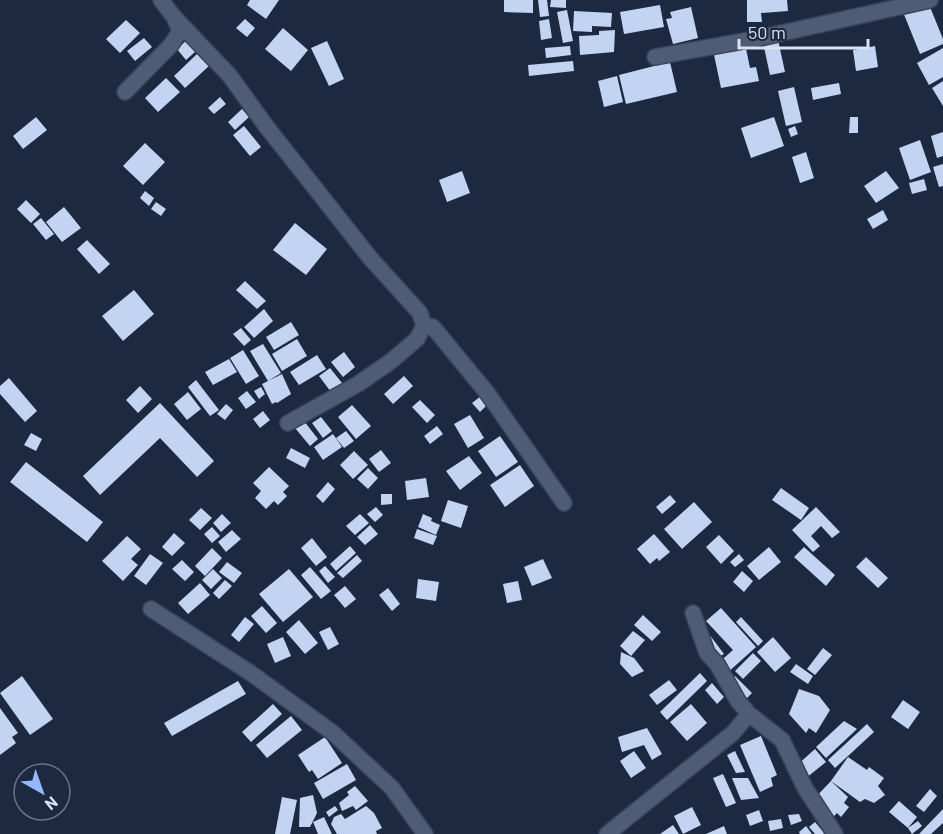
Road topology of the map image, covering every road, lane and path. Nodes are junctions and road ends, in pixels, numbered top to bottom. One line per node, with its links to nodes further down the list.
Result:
1 (161, 0): 3 (street)
2 (930, 0): 4 (street)
3 (174, 17): 5 (street); 6 (street)
4 (655, 57)
5 (125, 92)
6 (424, 326): 7 (street); 8 (street)
7 (288, 423)
8 (564, 502)
9 (150, 609): 12 (street)
10 (693, 613): 11 (street)
11 (749, 714): 13 (street); 14 (street)
12 (425, 834)
13 (607, 834)
14 (835, 834)

